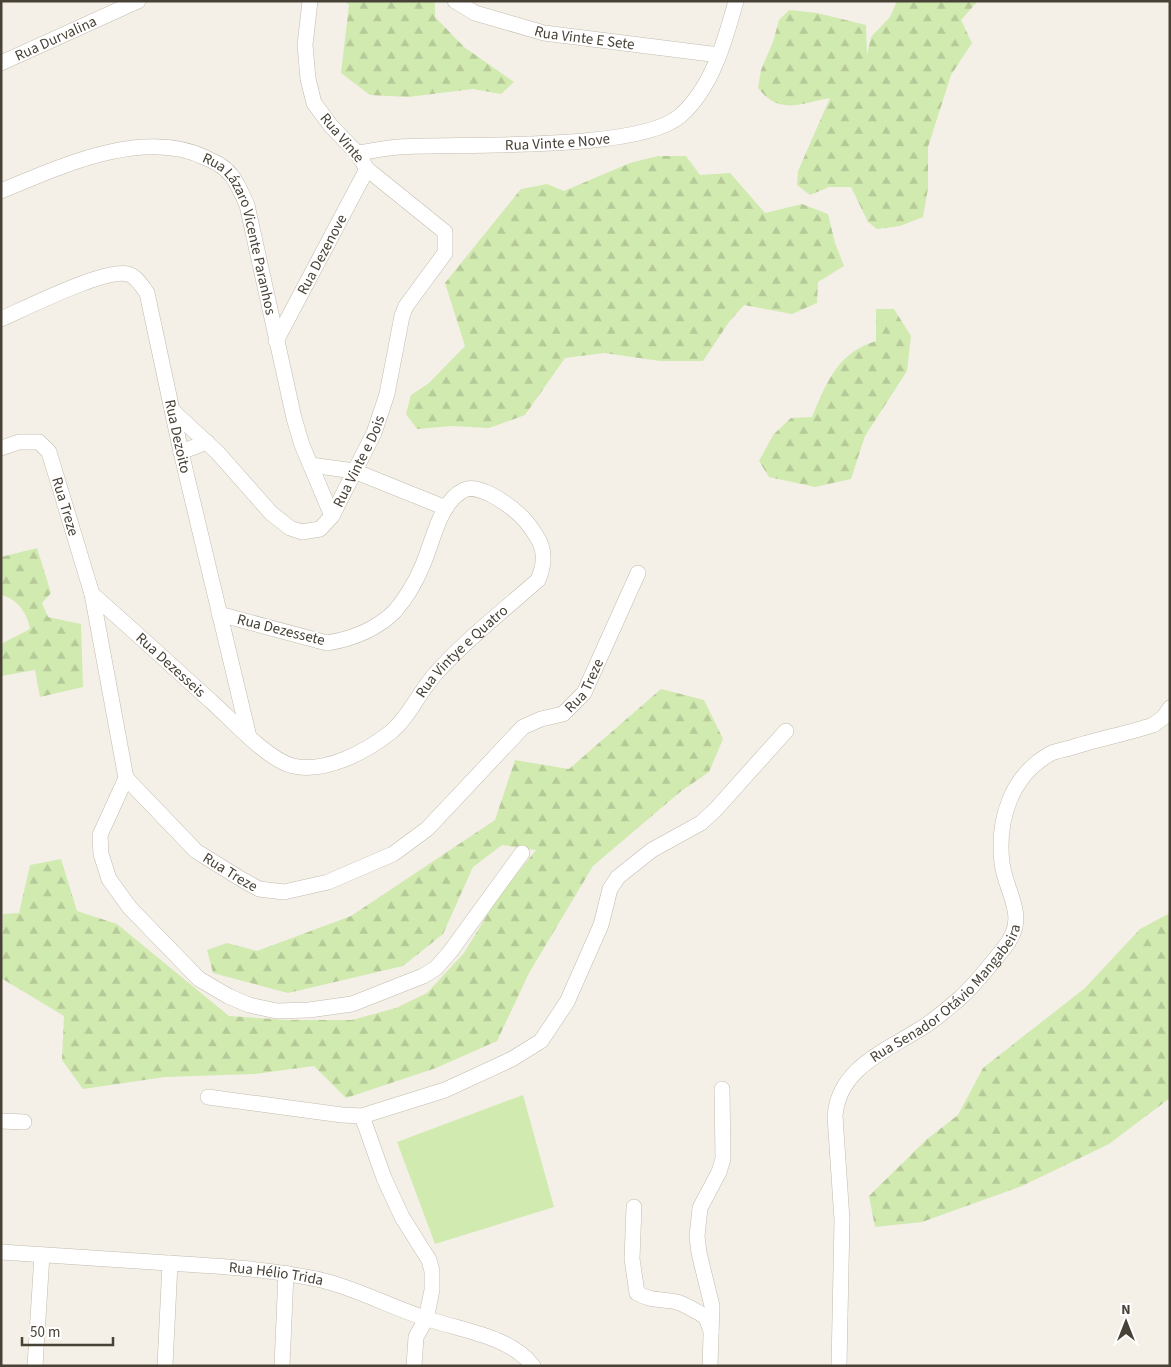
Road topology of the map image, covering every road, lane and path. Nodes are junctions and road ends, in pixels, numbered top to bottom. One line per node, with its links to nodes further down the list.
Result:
1 (138, 1): 6 (street, Rua Durvalina)
2 (310, 1): 7 (street, Rua Vinte)
3 (456, 1): 5 (street, Rua Vinte E Sete)
4 (736, 1): 5 (street, Rua Vinte e Nove)
5 (719, 55): 7 (street, Rua Vinte e Nove)
6 (1, 63)
7 (357, 153): 8 (street, Rua Vinte)
8 (367, 169): 10 (street, Rua Vinte); 12 (street, Rua Dezenove)
9 (1, 191): 12 (street, Rua Lázaro Vicente Paranhos)
10 (428, 218): 18 (street, Rua Vinte e Dois)
11 (1, 319): 13 (street, Rua Dezoito)
12 (276, 341): 17 (street, Rua Lázaro Vicente Paranhos)
13 (174, 412): 14 (street, Rua Vinte e Dois); 16 (street, Rua Dezoito)
14 (207, 442): 16 (street); 20 (street, Rua Vinte e Dois)
15 (1, 448): 22 (street, Rua Treze)
16 (181, 452): 23 (street, Rua Dezoito)
17 (311, 465): 18 (street); 20 (street, Rua Lázaro Vicente Paranhos)
18 (354, 470): 19 (street); 20 (street, Rua Vinte e Dois)
19 (446, 508): 23 (street, Rua Dezessete); 26 (street, Rua Vintye e Quatro)
20 (332, 516)
21 (638, 573): 27 (street, Rua Treze)
22 (92, 594): 26 (street, Rua Dezesseis); 27 (street, Rua Treze)
23 (219, 614): 26 (street, Rua Dezoito)
24 (1170, 708): 47 (street, Rua Senador Otávio Mangabeira)
25 (786, 731): 31 (street)
26 (249, 737)
27 (126, 778): 28 (street)
28 (522, 853)
29 (722, 1089): 40 (street)
30 (208, 1097): 31 (street)
31 (362, 1116): 39 (street)
32 (1, 1121): 33 (street)
33 (24, 1122)
34 (634, 1207): 40 (street)
35 (1, 1252): 36 (street, Rua Hélio Trida)
36 (42, 1255): 37 (street, Rua Hélio Trida); 41 (street)
37 (170, 1263): 38 (street, Rua Hélio Trida); 42 (street)
38 (286, 1273): 39 (street, Rua Hélio Trida); 43 (street)
39 (426, 1319): 44 (street); 45 (street, Rua Hélio Trida)
40 (711, 1332): 46 (street)
41 (35, 1366)
42 (165, 1366)
43 (282, 1366)
44 (414, 1366)
45 (533, 1366)
46 (710, 1366)
47 (839, 1366)

